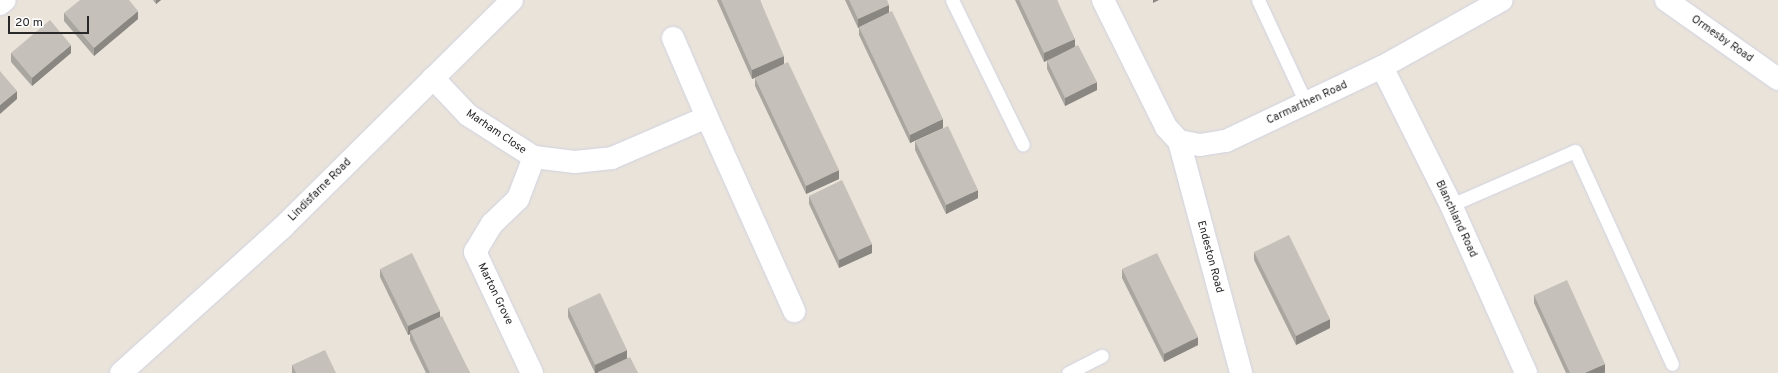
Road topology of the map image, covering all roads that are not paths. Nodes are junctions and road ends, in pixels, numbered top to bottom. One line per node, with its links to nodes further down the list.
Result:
1 (5, 0): 8 (street)
2 (512, 0): 11 (street, Lindisfarne Road)
3 (952, 0): 16 (lane)
4 (1103, 0): 15 (street)
5 (1258, 0): 13 (lane)
6 (1502, 0): 10 (street, Carmarthen Road)
7 (1666, 0): 12 (street, Ormesby Road)
8 (0, 4)
9 (673, 38): 14 (street)
10 (1382, 67): 13 (street, Carmarthen Road); 18 (street, Blanchland Road)
11 (433, 78): 17 (street, Marham Close); 22 (street, Lindisfarne Road)
12 (1778, 79)
13 (1306, 104): 15 (street, Carmarthen Road)
14 (707, 117): 17 (street, Marham Close); 19 (street)
15 (1180, 141): 25 (street, Endeston Road)
16 (1023, 145)
17 (534, 158): 23 (street, Marton Grove)
18 (1451, 205): 21 (lane); 26 (street, Blanchland Road)
19 (794, 311)
20 (1102, 356): 24 (lane)
21 (1672, 364)
22 (121, 373)
23 (532, 373)
24 (1068, 373)
25 (1241, 373)
26 (1525, 373)

